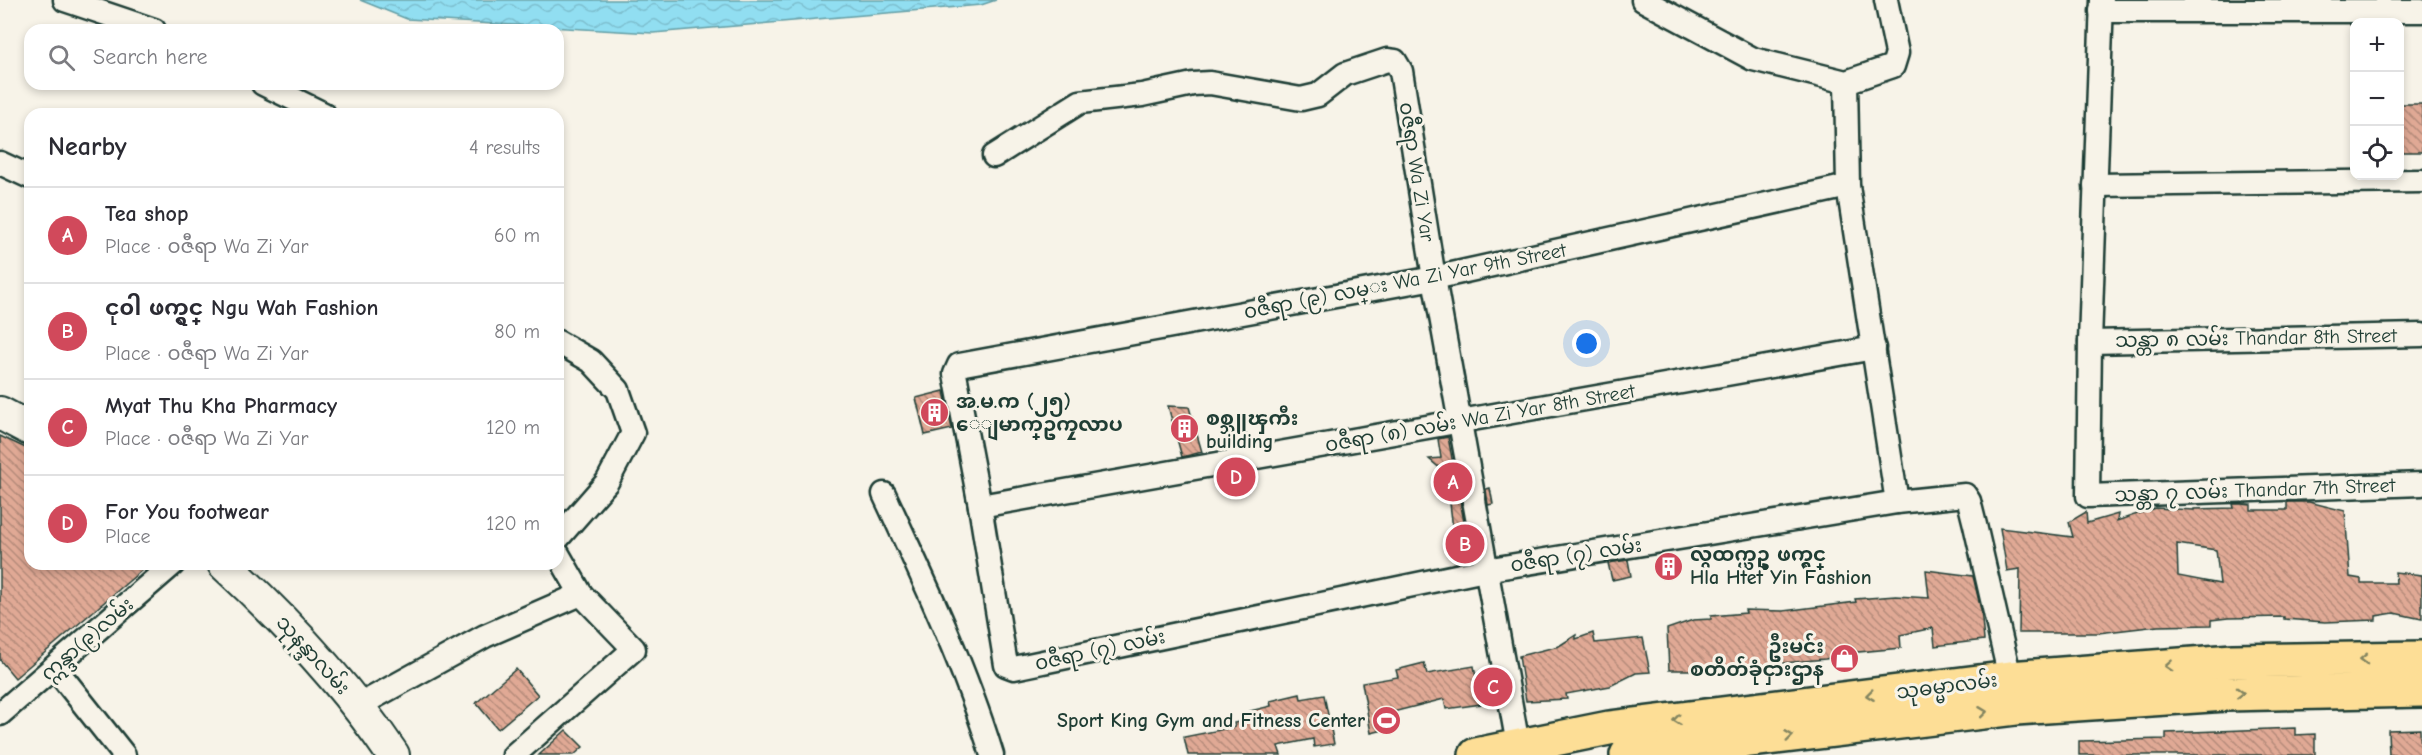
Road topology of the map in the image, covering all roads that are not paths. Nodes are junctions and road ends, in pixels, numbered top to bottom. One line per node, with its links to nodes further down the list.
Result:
1 (65, 0): 6 (street)
2 (1643, 0): 7 (street)
3 (1886, 0): 7 (street)
4 (2102, 5): 5 (street); 14 (street)
5 (2422, 11)
6 (135, 24)
7 (1846, 81): 15 (street)
8 (275, 90): 9 (street)
9 (312, 108)
10 (994, 156): 16 (street, ၀ဇီရာ Wa Zi Yar)
11 (0, 163): 12 (street)
12 (24, 174)
13 (2422, 181): 14 (street)
14 (2095, 185): 18 (street)
15 (1848, 186): 16 (street, ၀ဇီရာ (၉) လမ္း Wa Zi Yar 9th Street); 20 (street)
16 (1434, 278): 22 (street, ၀ဇီရာ Wa Zi Yar); 27 (street, ၀ဇီရာ (၉) လမ္း Wa Zi Yar 9th Street)
17 (2422, 335): 18 (street, သန္တာ ၈ လမ်း Thandar 8th Street)
18 (2090, 342): 24 (street, သန္တာ ၇ လမ်း Thandar 7th Street)
19 (564, 345): 28 (street)
20 (1874, 348): 22 (street, ၀ဇီရာ (၈) လမ်း Wa Zi Yar 8th Street); 26 (street)
21 (0, 413): 23 (main road)
22 (1459, 421): 27 (street, ၀ဇီရာ (၈) လမ်း Wa Zi Yar 8th Street); 32 (street, ၀ဇီရာ Wa Zi Yar)
23 (24, 426)
24 (2422, 484)
25 (884, 494): 44 (street)
26 (1897, 502): 32 (street, ၀ဇီရာ (၇) လမ်း); 36 (street, ၀ဇီရာ (၇) လမ်း)
27 (980, 506): 32 (street, ၀ဇီရာ (၇) လမ်း)
28 (564, 531)
29 (564, 564): 33 (street)
30 (166, 570): 35 (street, ဣန္ဒာ(၉)လမ်း)
31 (230, 570): 38 (main road, သုနန္ဒာလမ်း)
32 (1485, 570): 40 (street, ၀ဇီရာ Wa Zi Yar)
33 (581, 594): 38 (street); 43 (street)
34 (2422, 658): 36 (main road, သုဓမ္မာလမ်း, one-way to 36)
35 (55, 668): 39 (street, ဣန္ဒာ(၉)လမ်း); 41 (street)
36 (2010, 678): 40 (main road, သုဓမ္မာလမ်း, one-way to 40)
37 (2422, 690): 46 (main road, သုဓမ္မာလမ်း, one-way to 37)
38 (358, 706): 42 (main road, သုနန္ဒာလမ်း)
39 (0, 714)
40 (1519, 750): 45 (main road, သုဓမ္မာလမ်း)
41 (124, 755)
42 (393, 755)
43 (514, 755)
44 (992, 755)
45 (1476, 755)
46 (1627, 755)

